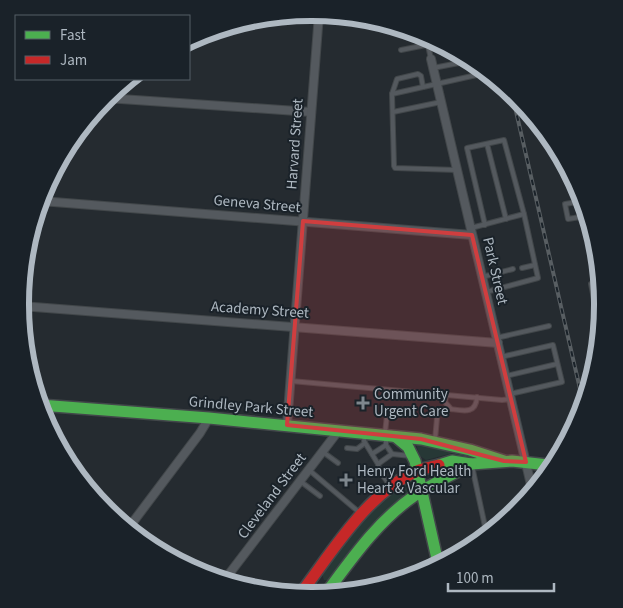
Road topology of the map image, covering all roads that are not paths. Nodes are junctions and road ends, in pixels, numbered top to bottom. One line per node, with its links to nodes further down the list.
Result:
1 (318, 21): 14 (street, Harvard Street)
2 (426, 45): 4 (lane)
3 (428, 46): 5 (lane)
4 (401, 50)
5 (431, 59): 7 (street, Park Street)
6 (459, 63): 7 (lane)
7 (433, 68): 9 (street, Park Street)
8 (477, 75): 9 (lane)
9 (437, 84): 10 (lane); 13 (street, Park Street)
10 (423, 87): 11 (lane); 11 (lane)
11 (392, 94): 15 (lane)
12 (117, 99): 14 (street)
13 (441, 102): 15 (lane); 17 (street, Park Street)
14 (312, 112): 23 (street, Harvard Street)
15 (393, 112): 17 (lane)
16 (487, 144): 20 (lane); 22 (lane); 24 (lane)
17 (457, 170): 25 (street, Park Street)
18 (48, 202): 23 (street, Geneva Street)
19 (575, 202): 21 (lane)
20 (524, 214): 22 (lane); 26 (lane)
21 (580, 217)
22 (506, 218): 24 (lane)
23 (303, 221): 25 (street, Geneva Street); 34 (street, Harvard Street)
24 (485, 224): 25 (lane)
25 (471, 231): 29 (street, Park Street)
26 (535, 265): 27 (lane); 31 (lane)
27 (522, 268)
28 (513, 269): 29 (lane)
29 (482, 277): 31 (street, Park Street)
30 (594, 283): 32 (lane)
31 (486, 292): 36 (street, Park Street)
32 (594, 299)
33 (29, 307): 34 (street, Academy Street)
34 (295, 326): 36 (street, Academy Street); 40 (street, Harvard Street)
35 (549, 326): 36 (lane)
36 (497, 341): 37 (street, Park Street)
37 (501, 357): 38 (lane); 39 (street, Park Street)
38 (557, 364): 39 (lane); 43 (lane)
39 (506, 376): 43 (street, Park Street)
40 (291, 381): 41 (lane); 48 (street, Harvard Street)
41 (446, 395): 42 (lane); 42 (lane)
42 (476, 397): 43 (lane)
43 (511, 397): 59 (street, Park Street)
44 (48, 406): 46 (main road, Grindley Park Street)
45 (387, 415): 51 (lane)
46 (209, 418): 48 (main road, Grindley Park Street); 72 (street)
47 (437, 418): 52 (lane)
48 (288, 425): 49 (main road, Grindley Park Street)
49 (339, 430): 50 (main road, Grindley Park Street); 54 (street, Cleveland Street)
50 (365, 438): 51 (main road, Grindley Park Street); 53 (lane); 55 (lane)
51 (388, 438): 52 (main road, Grindley Park Street); 55 (lane); 56 (lane); 57 (main road)
52 (435, 442): 58 (main road, Grindley Park Street)
53 (346, 448)
54 (323, 452): 60 (lane); 64 (street, Cleveland Street)
55 (372, 454): 61 (lane)
56 (392, 454): 57 (lane); 61 (lane)
57 (413, 456): 65 (main road)
58 (504, 461): 59 (main road); 62 (main road)
59 (526, 462): 63 (main road); 67 (street, Park Street)
60 (338, 463)
61 (378, 464): 68 (lane)
62 (472, 464): 65 (main road); 69 (main road); 73 (lane)
63 (544, 465)
64 (309, 470): 66 (street, Cleveland Street); 71 (lane)
65 (417, 471): 68 (main road); 69 (main road)
66 (300, 481): 70 (lane); 75 (street, Cleveland Street)
67 (531, 482)
68 (391, 486): 71 (main road)
69 (422, 491): 74 (main road); 78 (main road)
70 (320, 496)
71 (362, 514): 76 (main road)
72 (132, 523)
73 (485, 527)
74 (437, 558)
75 (229, 574)
76 (312, 578): 77 (main road); 79 (main road)
77 (322, 586)
78 (333, 586)
79 (306, 587)

